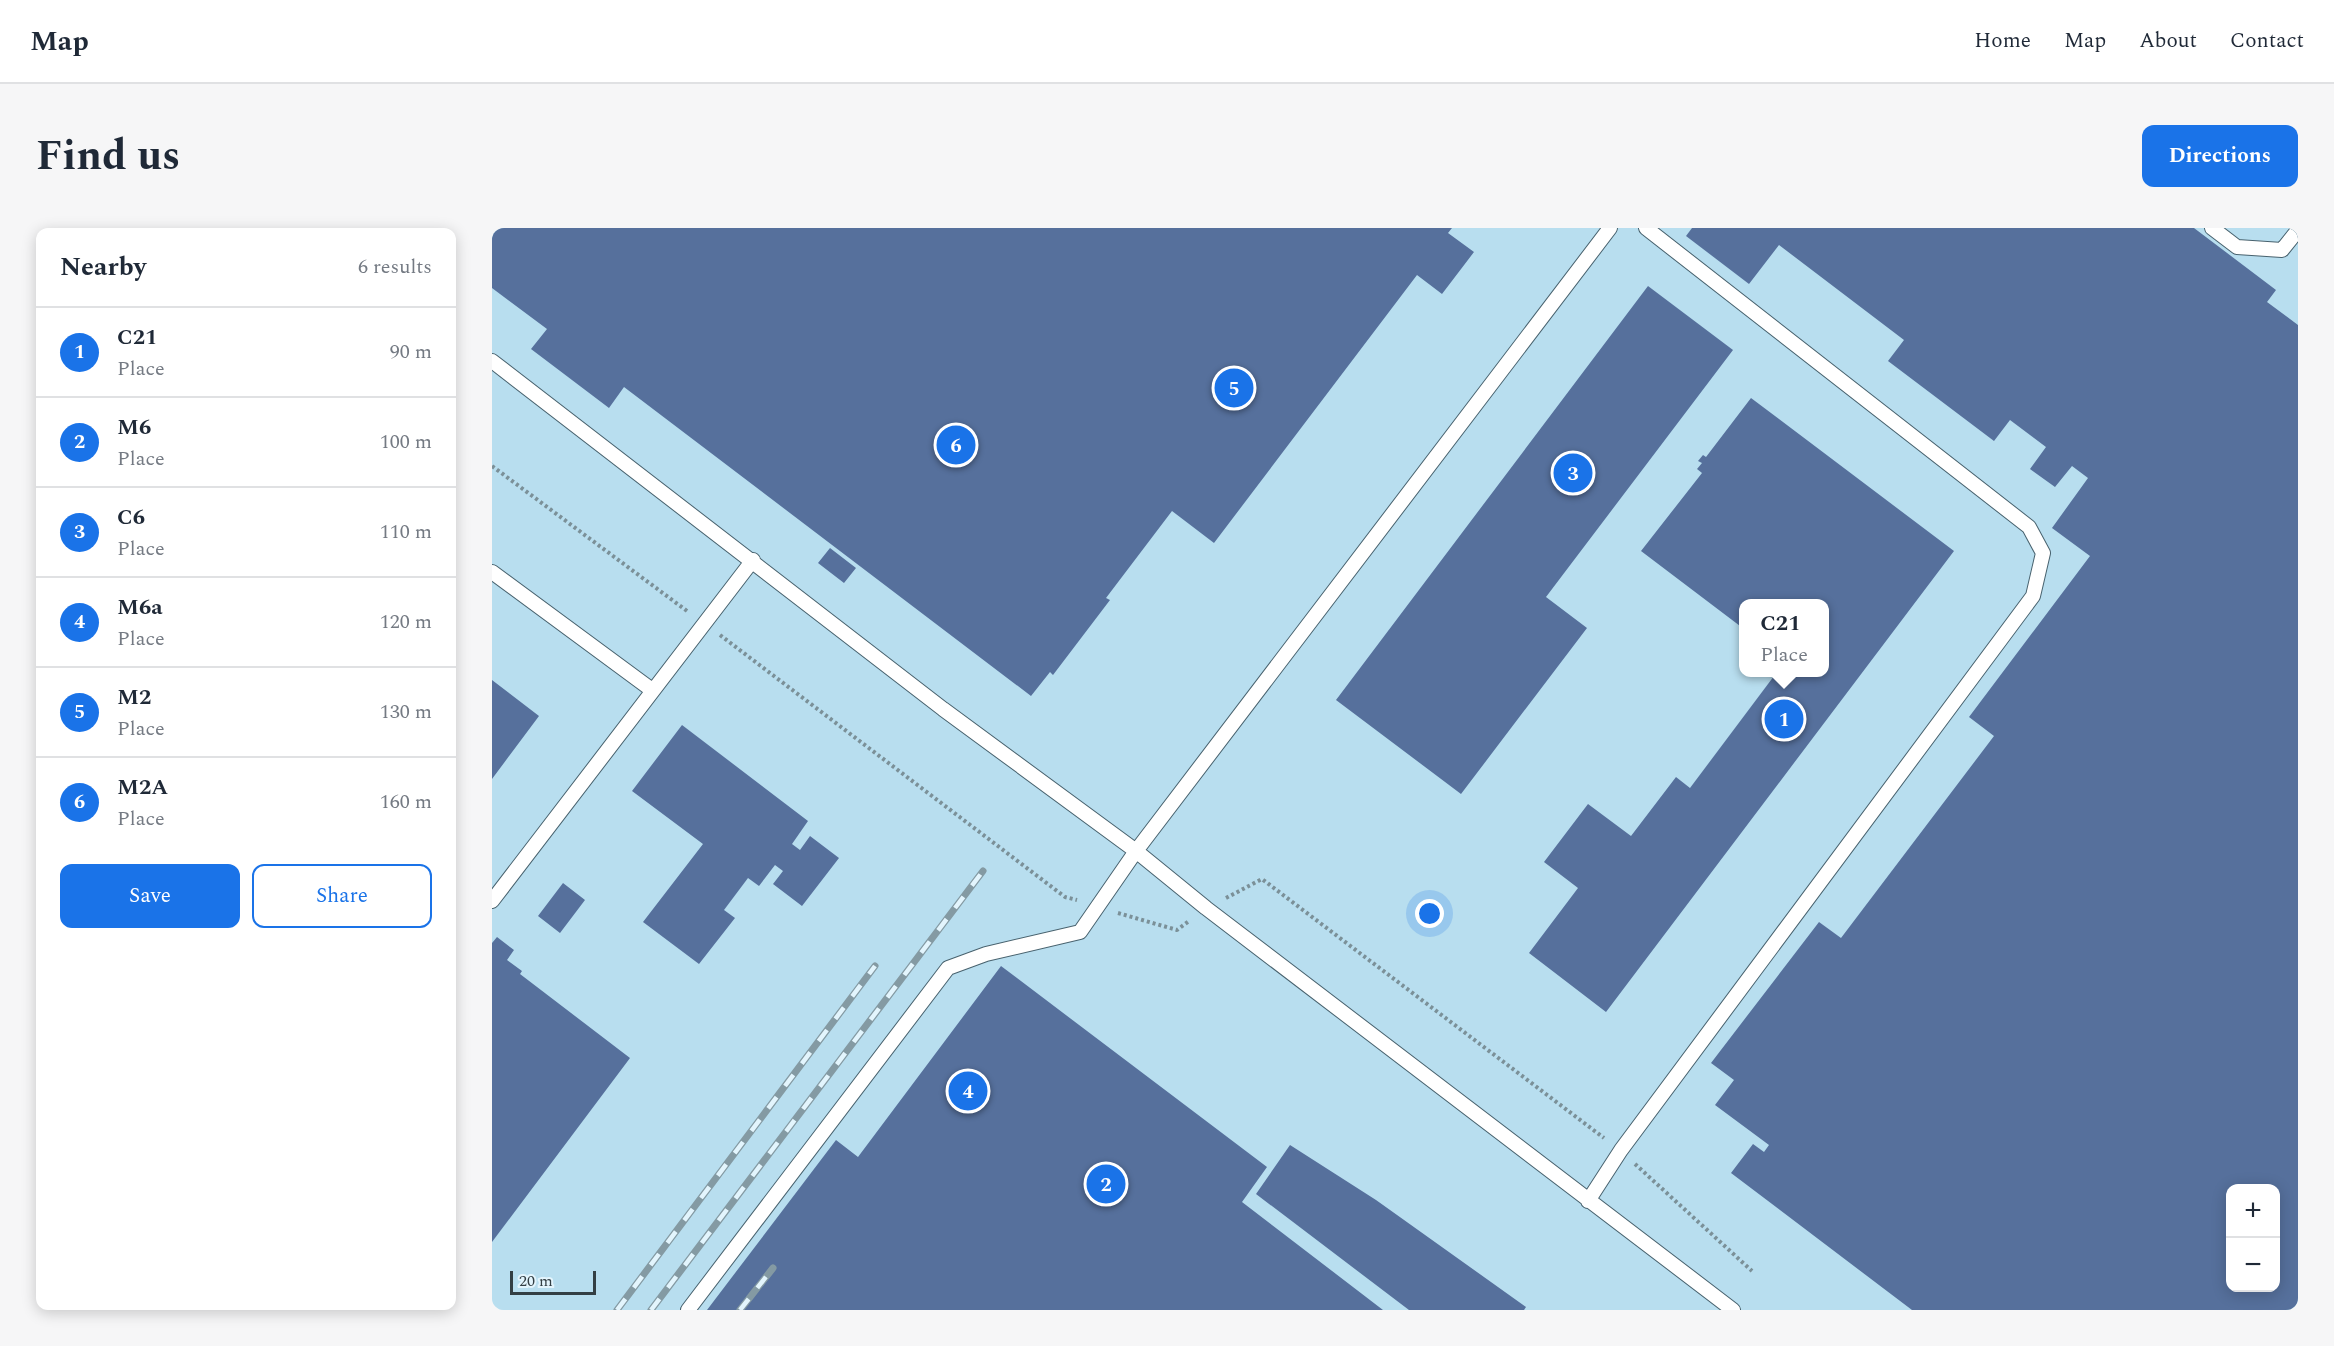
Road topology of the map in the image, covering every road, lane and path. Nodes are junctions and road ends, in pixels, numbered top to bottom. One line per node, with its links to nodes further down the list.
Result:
1 (1610, 228): 9 (lane)
2 (1646, 228): 11 (lane)
3 (2212, 228): 4 (lane)
4 (2298, 230)
5 (492, 361): 6 (lane)
6 (753, 560): 8 (lane); 9 (lane)
7 (492, 572): 8 (lane)
8 (652, 690): 10 (lane)
9 (1136, 851): 11 (lane); 12 (lane)
10 (492, 901)
11 (1588, 1201): 13 (lane)
12 (688, 1310)
13 (1733, 1310)

